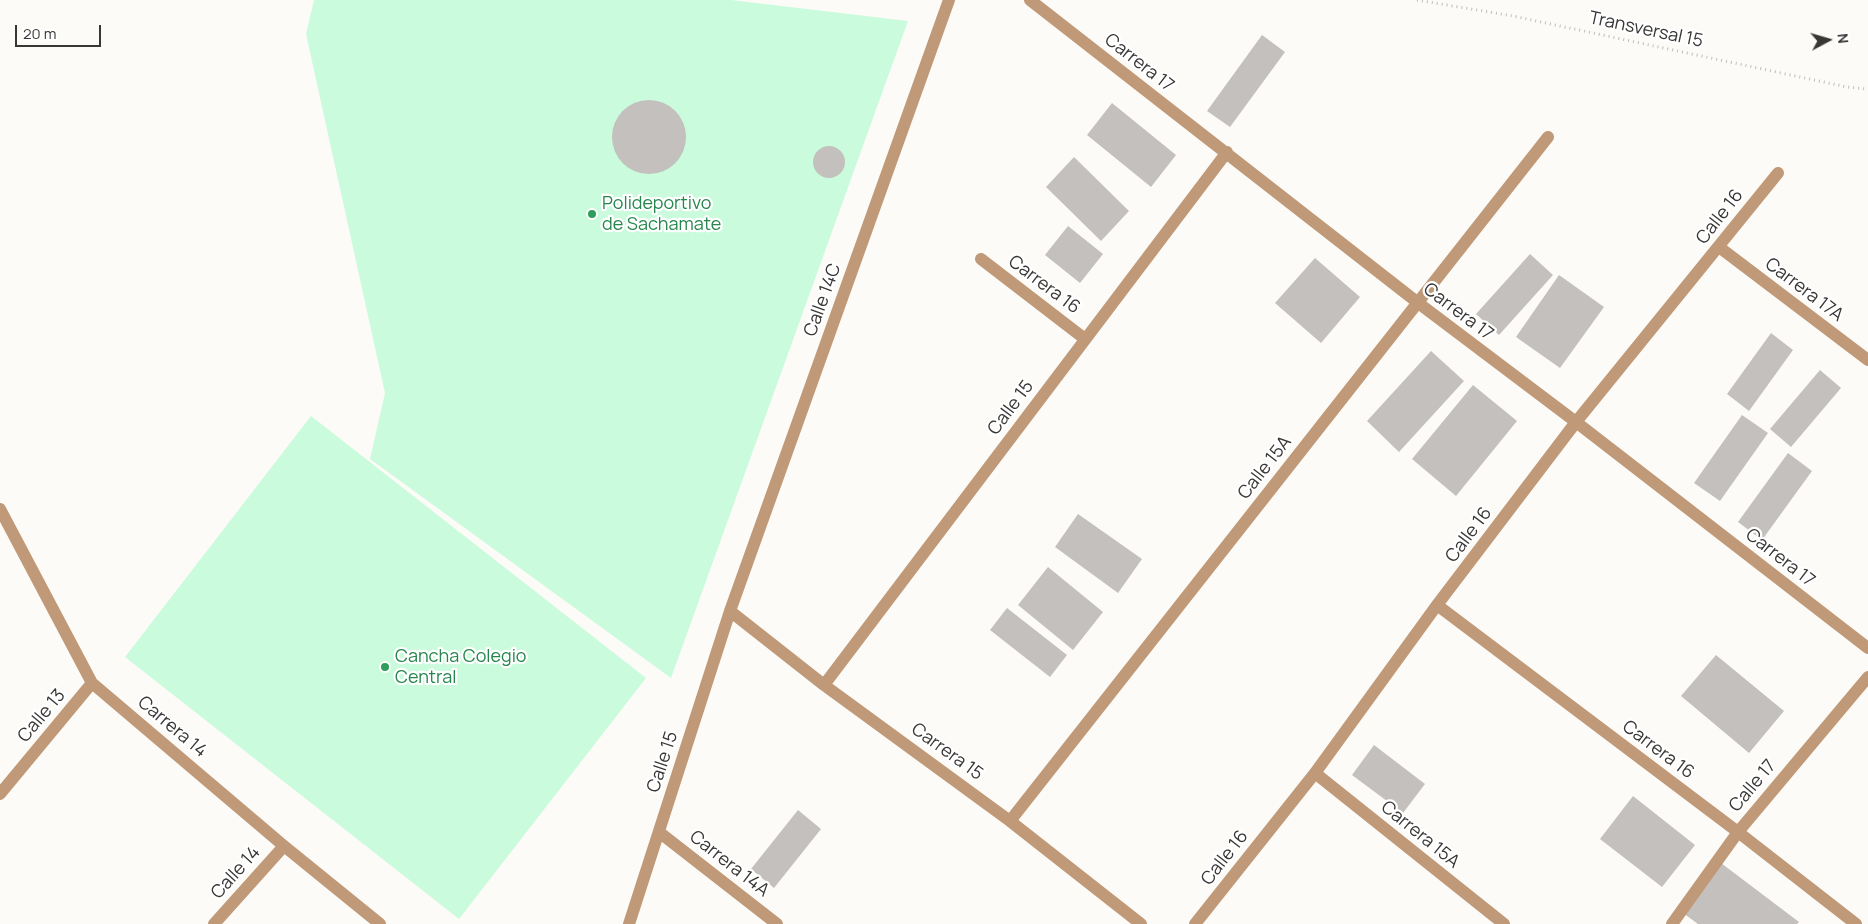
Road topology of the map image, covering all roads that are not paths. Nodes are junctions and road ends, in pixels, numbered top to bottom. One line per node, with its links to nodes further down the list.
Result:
1 (949, 0): 14 (street, Calle 14C)
2 (1030, 0): 4 (street, Carrera 17)
3 (1548, 137): 8 (street, Calle 15A)
4 (1226, 152): 8 (street, Carrera 17); 9 (street, Calle 15)
5 (1778, 172): 6 (street, Calle 16)
6 (1719, 248): 10 (street, Carrera 17A); 11 (street, Calle 16)
7 (981, 259): 9 (street, Carrera 16)
8 (1417, 302): 11 (street, Carrera 17); 21 (street, Calle 15A)
9 (1086, 338): 18 (street, Calle 15)
10 (1868, 360)
11 (1576, 422): 13 (street, Calle 16); 15 (street, Carrera 17)
12 (0, 509): 17 (street, Carrera 14)
13 (1437, 605): 19 (street, Calle 16); 23 (street, Carrera 16)
14 (730, 611): 18 (street, Carrera 15); 22 (street, Calle 15)
15 (1868, 648)
16 (1868, 677): 23 (street, Calle 17)
17 (92, 683): 20 (street, Calle 13); 24 (street, Carrera 14)
18 (824, 684): 21 (street, Carrera 15)
19 (1315, 773): 30 (street, Calle 16); 31 (street, Carrera 15A)
20 (0, 794)
21 (1010, 820): 29 (street, Carrera 15)
22 (659, 832): 27 (street, Calle 15); 28 (street, Carrera 14A)
23 (1738, 832): 32 (street, Calle 17); 33 (street, Carrera 16)
24 (284, 846): 25 (street, Calle 14); 26 (street, Carrera 14)
25 (214, 924)
26 (380, 924)
27 (629, 924)
28 (777, 924)
29 (1141, 924)
30 (1195, 924)
31 (1504, 924)
32 (1672, 924)
33 (1856, 924)

